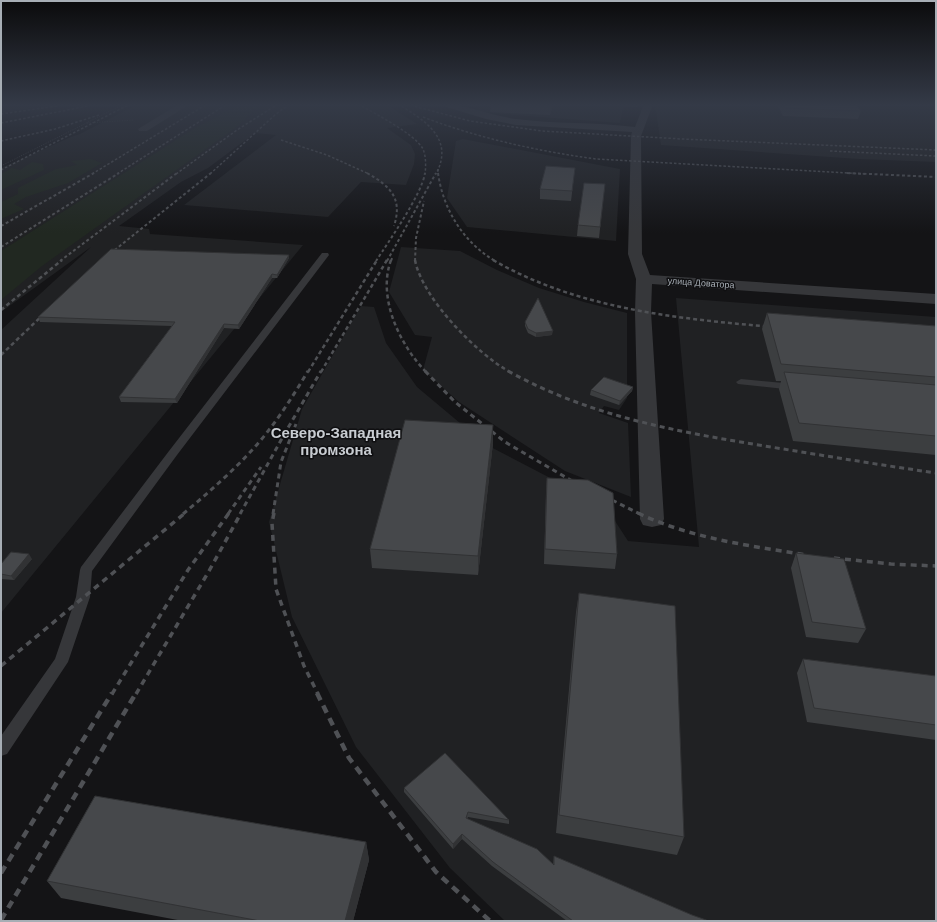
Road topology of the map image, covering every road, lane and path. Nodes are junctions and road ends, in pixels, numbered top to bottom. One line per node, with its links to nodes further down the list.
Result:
1 (39, 147): 3 (path)
2 (636, 147): 5 (street)
3 (1, 166)
4 (325, 255): 10 (lane)
5 (644, 279): 6 (street, улица Доватора); 9 (street)
6 (936, 300)
7 (741, 382): 8 (lane)
8 (804, 388)
9 (652, 519)
10 (1, 749)

